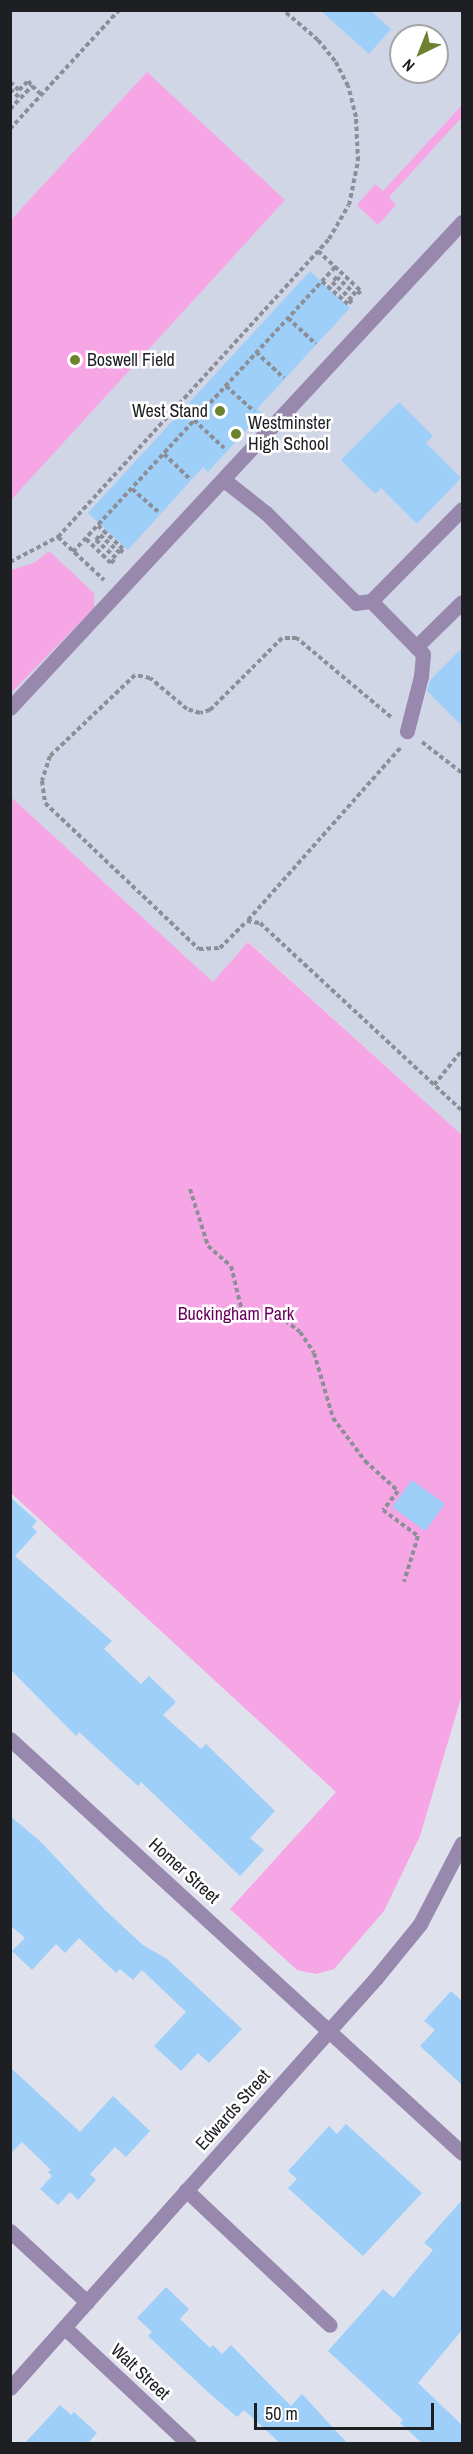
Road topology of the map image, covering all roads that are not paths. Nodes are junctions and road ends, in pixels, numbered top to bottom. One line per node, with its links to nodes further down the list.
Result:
1 (462, 222): 2 (street)
2 (224, 480): 4 (street); 7 (street)
3 (462, 509): 4 (street)
4 (370, 601): 6 (street)
5 (462, 602): 6 (street)
6 (416, 647): 8 (street)
7 (10, 708)
8 (409, 733)
9 (10, 1739): 11 (street, Homer Street)
10 (462, 1843): 11 (street, Edwards Street)
11 (331, 2031): 12 (street, Homer Street); 13 (street, Edwards Street)
12 (462, 2153)
13 (186, 2190): 15 (street, Edwards Street); 16 (street)
14 (10, 2231): 15 (street)
15 (87, 2302): 17 (street, Edwards Street)
16 (330, 2325)
17 (65, 2328): 18 (street, Edwards Street); 19 (street, Walt Street)
18 (10, 2388)
19 (189, 2444)

